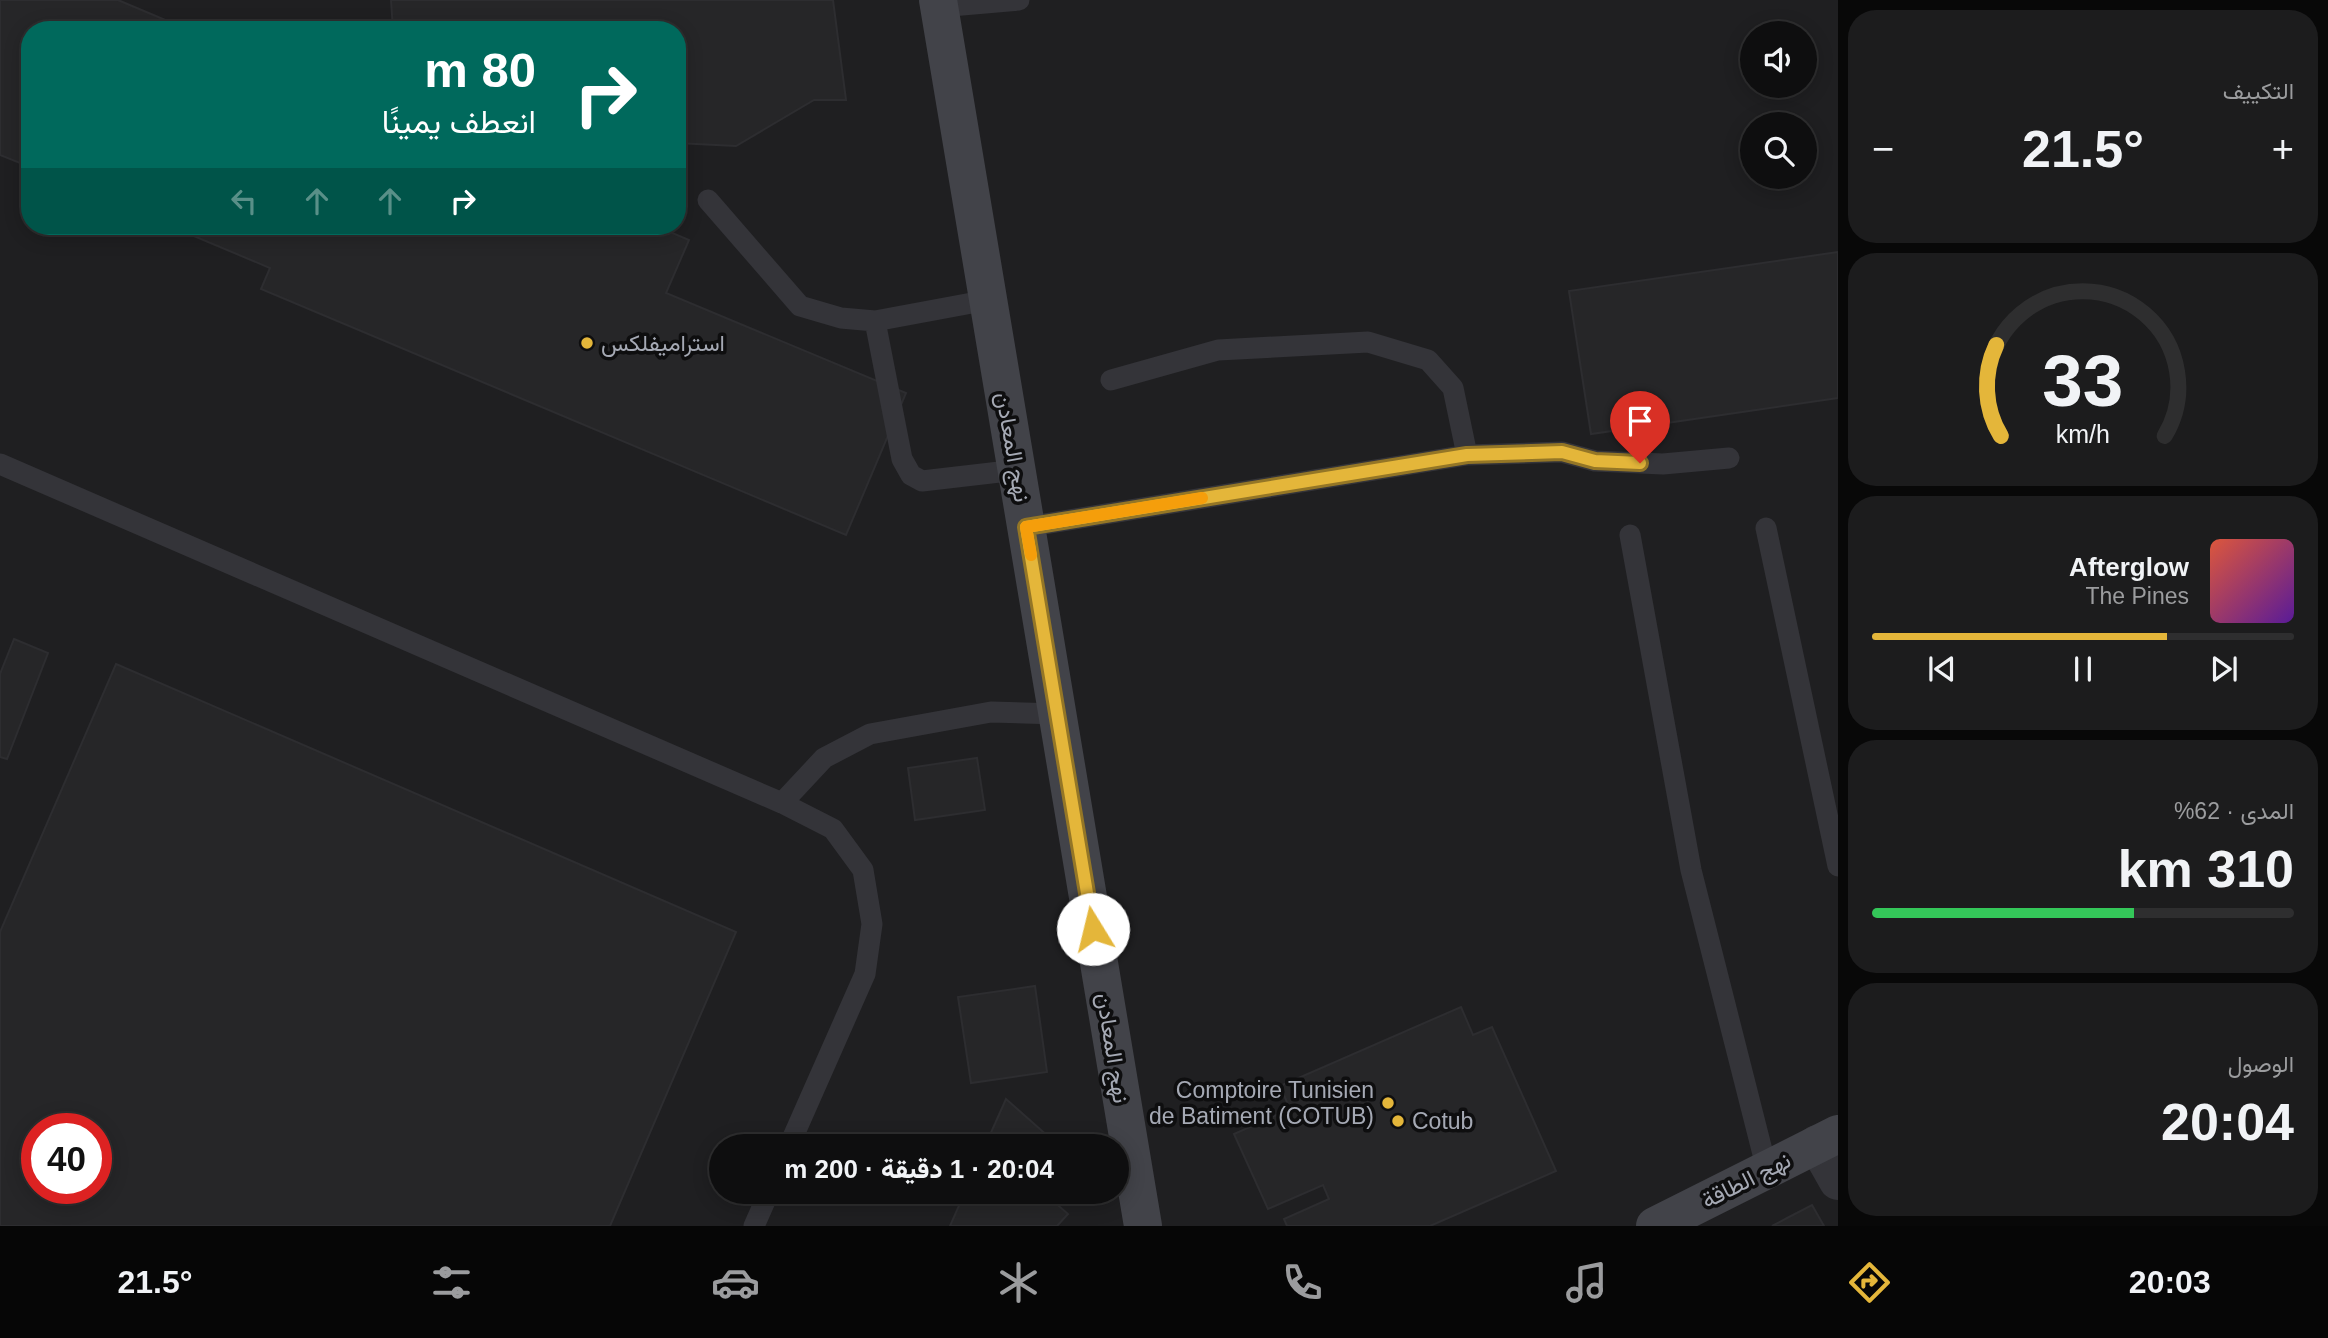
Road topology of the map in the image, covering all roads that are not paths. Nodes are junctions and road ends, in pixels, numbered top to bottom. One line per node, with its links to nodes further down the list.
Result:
1 (1019, 0): 2 (lane)
2 (939, 4): 4 (street, نهج المعادن)
3 (708, 200): 5 (lane)
4 (988, 300): 5 (lane); 10 (street, نهج المعادن)
5 (875, 321): 10 (lane)
6 (1111, 380): 7 (lane)
7 (1467, 455): 8 (lane); 11 (lane)
8 (1729, 458)
9 (0, 464): 15 (lane)
10 (1017, 470): 11 (street, نهج المعادن)
11 (1026, 527): 14 (street, نهج المعادن)
12 (1766, 528): 16 (lane)
13 (1630, 535): 19 (lane)
14 (1057, 714): 15 (lane); 23 (street, نهج المعادن)
15 (782, 803): 17 (lane)
16 (1838, 866)
17 (794, 1134)
18 (1828, 1139): 19 (street, نهج الطاقة); 20 (street)
19 (1767, 1170): 24 (street, نهج الطاقة)
20 (1838, 1181)
21 (764, 1204): 22 (lane)
22 (754, 1226)
23 (1143, 1226)
24 (1655, 1226)

